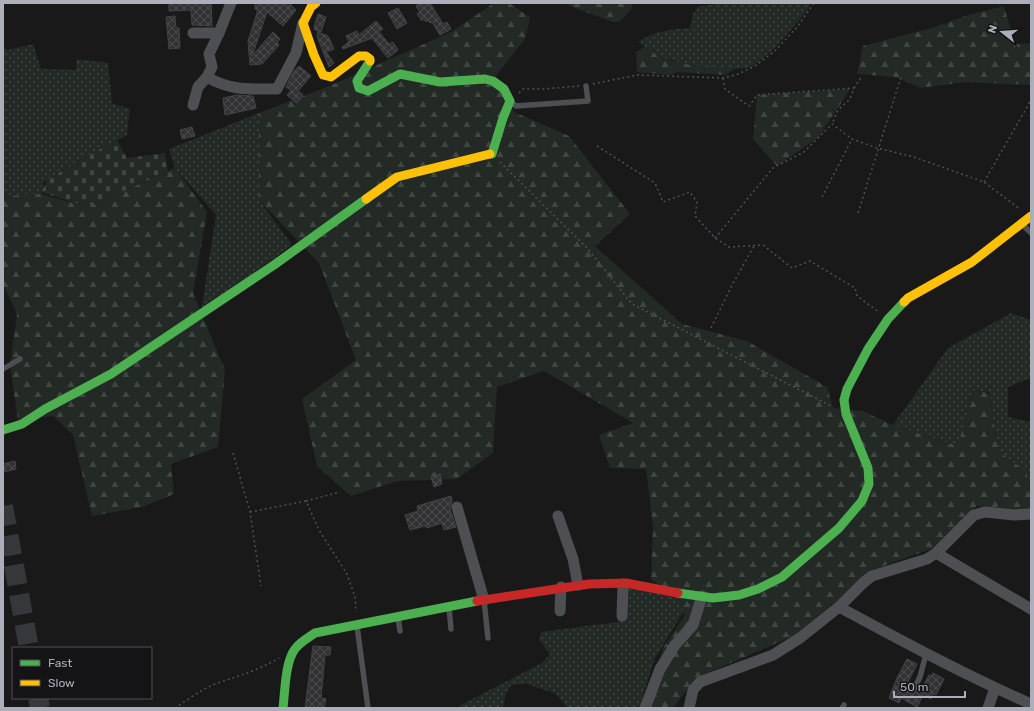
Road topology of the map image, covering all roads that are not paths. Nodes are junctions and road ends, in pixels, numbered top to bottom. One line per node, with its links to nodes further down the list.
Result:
1 (231, 3): 5 (street)
2 (316, 3): 3 (street)
3 (303, 23): 6 (street); 8 (street)
4 (193, 33): 5 (street)
5 (218, 33): 6 (street)
6 (207, 77): 9 (street)
7 (586, 86): 8 (lane)
8 (510, 101): 15 (street)
9 (193, 105)
10 (1030, 216): 11 (street)
11 (1022, 224): 12 (lane); 23 (street)
12 (1031, 233)
13 (20, 359): 14 (lane)
14 (3, 369)
15 (3, 430)
16 (458, 507): 24 (street)
17 (1031, 514): 19 (street)
18 (558, 516): 21 (street)
19 (936, 553): 26 (street); 27 (street)
20 (623, 584): 21 (street); 23 (street); 29 (street)
21 (578, 585): 22 (street)
22 (561, 587): 24 (street); 28 (street)
23 (702, 596): 41 (street)
24 (484, 600): 25 (street); 34 (lane)
25 (449, 607): 30 (street); 32 (lane)
26 (839, 607): 35 (street); 42 (street)
27 (1031, 609)
28 (560, 611)
29 (622, 616)
30 (398, 617): 31 (street); 33 (lane)
31 (357, 626): 39 (street); 40 (lane)
32 (452, 629)
33 (400, 631)
34 (488, 638)
35 (926, 654): 36 (street); 37 (lane)
36 (995, 688): 38 (street); 43 (street)
37 (914, 689)
38 (1031, 704)
39 (283, 708)
40 (368, 708)
41 (645, 708)
42 (689, 708)
43 (988, 708)

